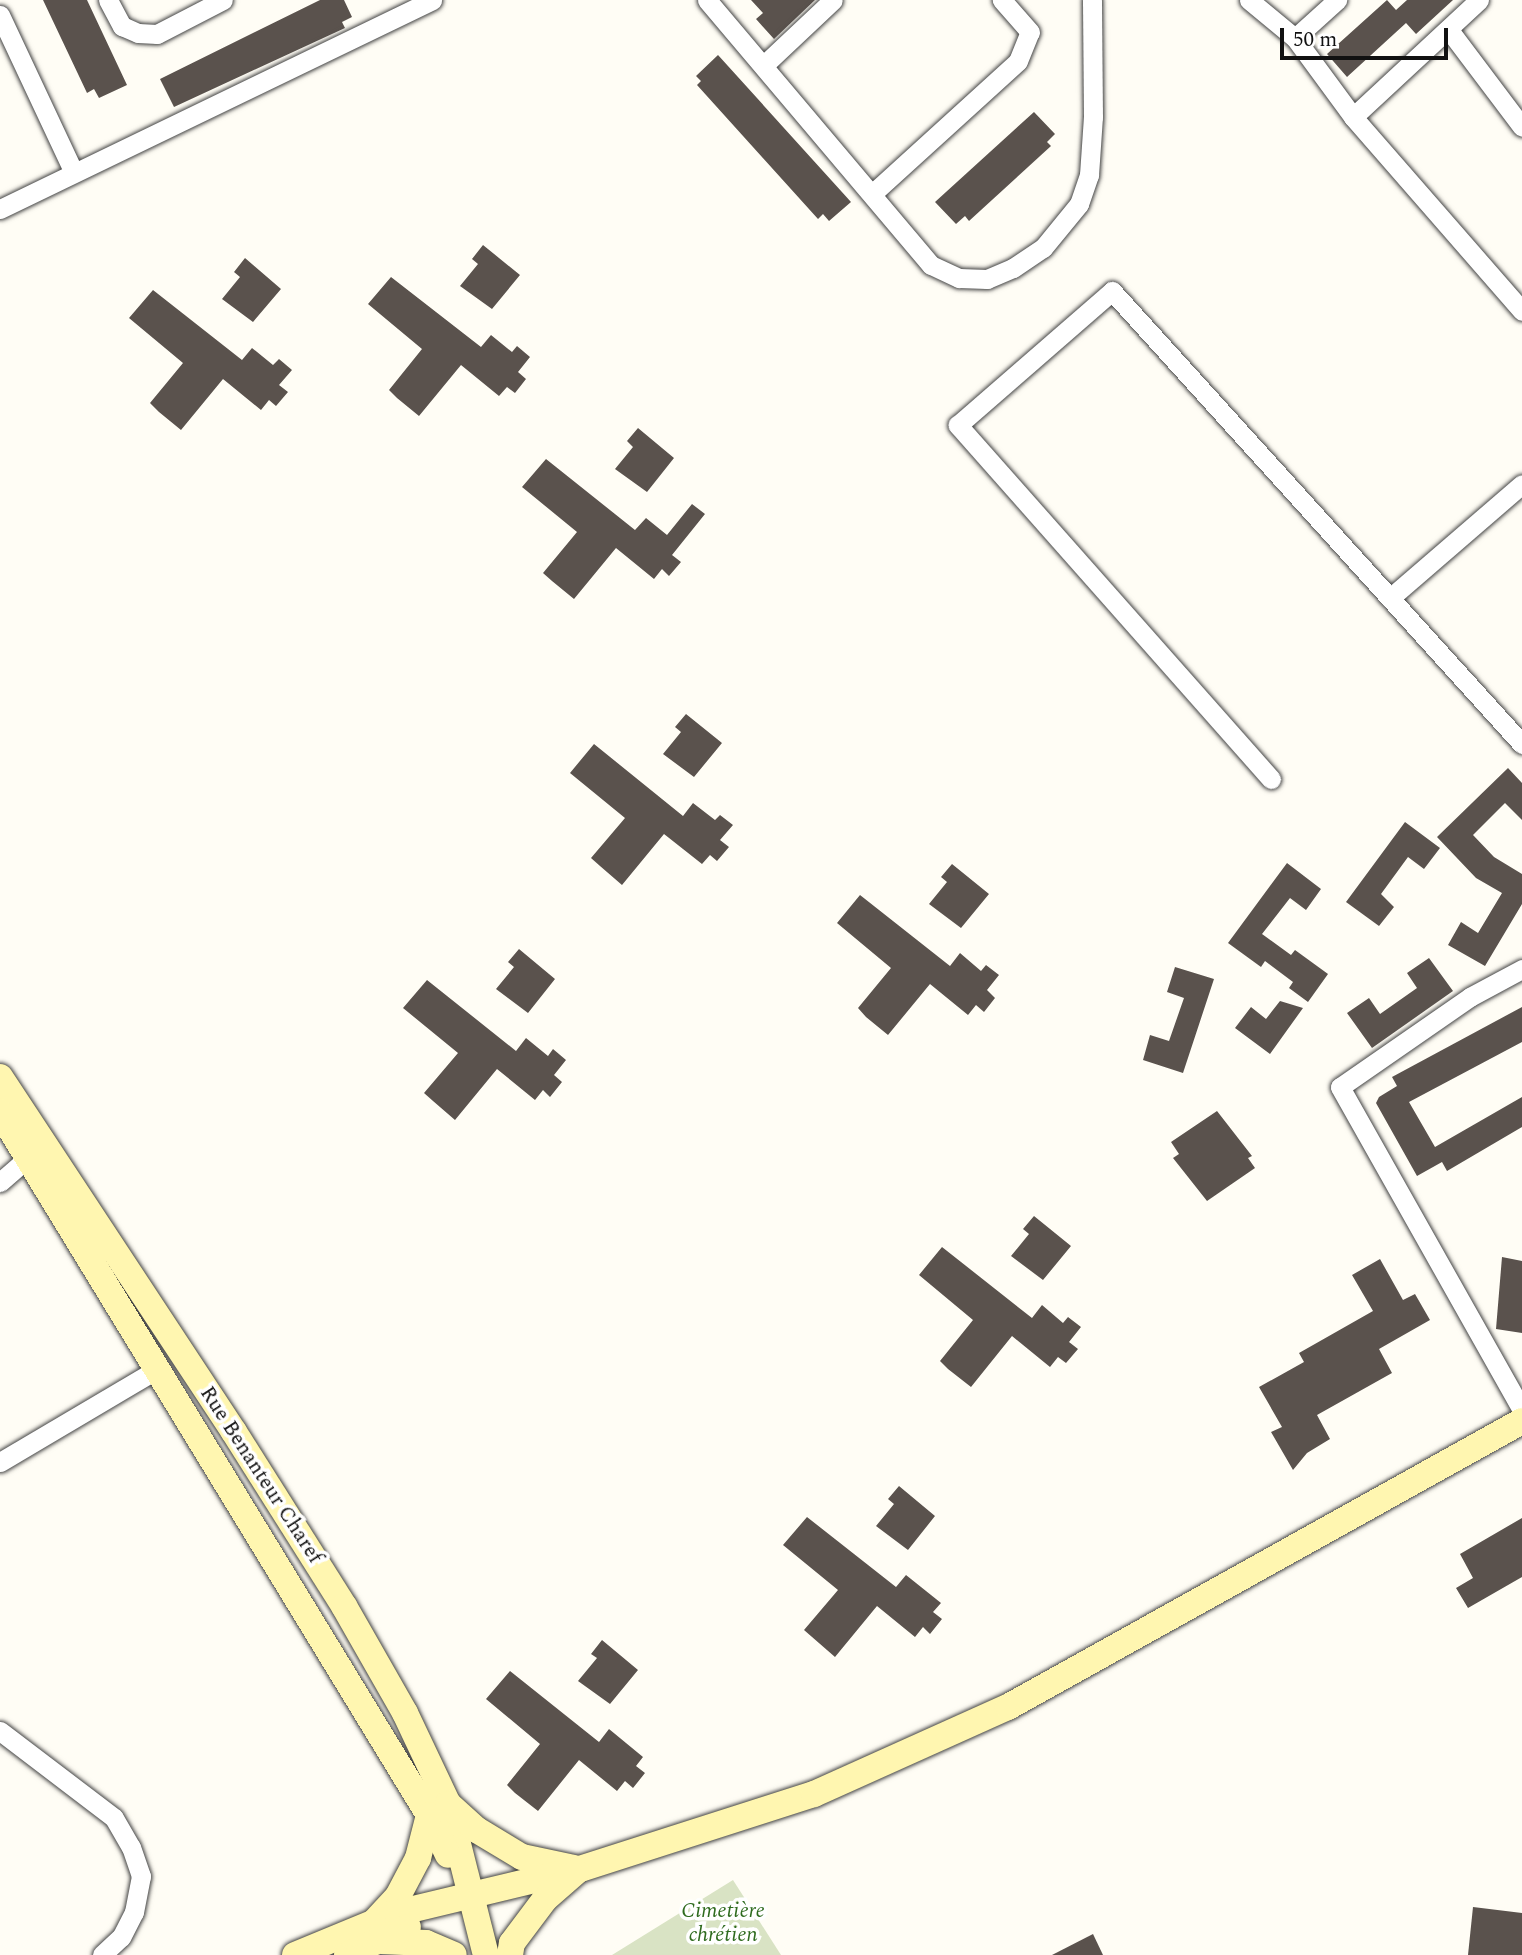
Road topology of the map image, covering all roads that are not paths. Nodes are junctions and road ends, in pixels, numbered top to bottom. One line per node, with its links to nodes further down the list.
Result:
1 (108, 0): 2 (street)
2 (223, 0)
3 (432, 0): 17 (street)
4 (707, 0): 14 (street)
5 (833, 0): 14 (street)
6 (1002, 0): 18 (street)
7 (1092, 0): 18 (street)
8 (1249, 0): 13 (street)
9 (1337, 0): 13 (street)
10 (1479, 0): 12 (street)
11 (0, 15): 17 (street)
12 (1449, 30): 15 (street); 16 (street)
13 (1295, 38): 15 (street)
14 (765, 64): 18 (street)
15 (1353, 117): 20 (street)
16 (1522, 127)
17 (74, 173): 19 (street)
18 (872, 194)
19 (0, 209)
20 (1522, 311)
21 (1522, 484): 22 (street)
22 (1390, 598): 23 (street); 24 (street)
23 (1522, 744)
24 (1271, 779)
25 (1522, 969): 31 (street)
26 (0, 1077): 35 (main road, Rue Benanteur Charef)
27 (0, 1112): 28 (main road, Rue Benanteur Charef)
28 (26, 1159): 29 (street); 30 (main road, Rue Benanteur Charef)
29 (0, 1182)
30 (157, 1369): 33 (street); 35 (main road, Rue Benanteur Charef)
31 (1522, 1410)
32 (1522, 1421): 36 (main road)
33 (0, 1462)
34 (0, 1731): 39 (street)
35 (438, 1810): 36 (main road); 37 (main road, Rue Benanteur Charef); 38 (main road)
36 (579, 1869): 37 (main road); 44 (main road)
37 (470, 1898): 38 (main road); 43 (main road, Rue Benanteur Charef)
38 (375, 1932): 40 (main road); 41 (main road); 42 (main road)
39 (102, 1955)
40 (295, 1955)
41 (347, 1955)
42 (454, 1955)
43 (486, 1955)
44 (510, 1955)

